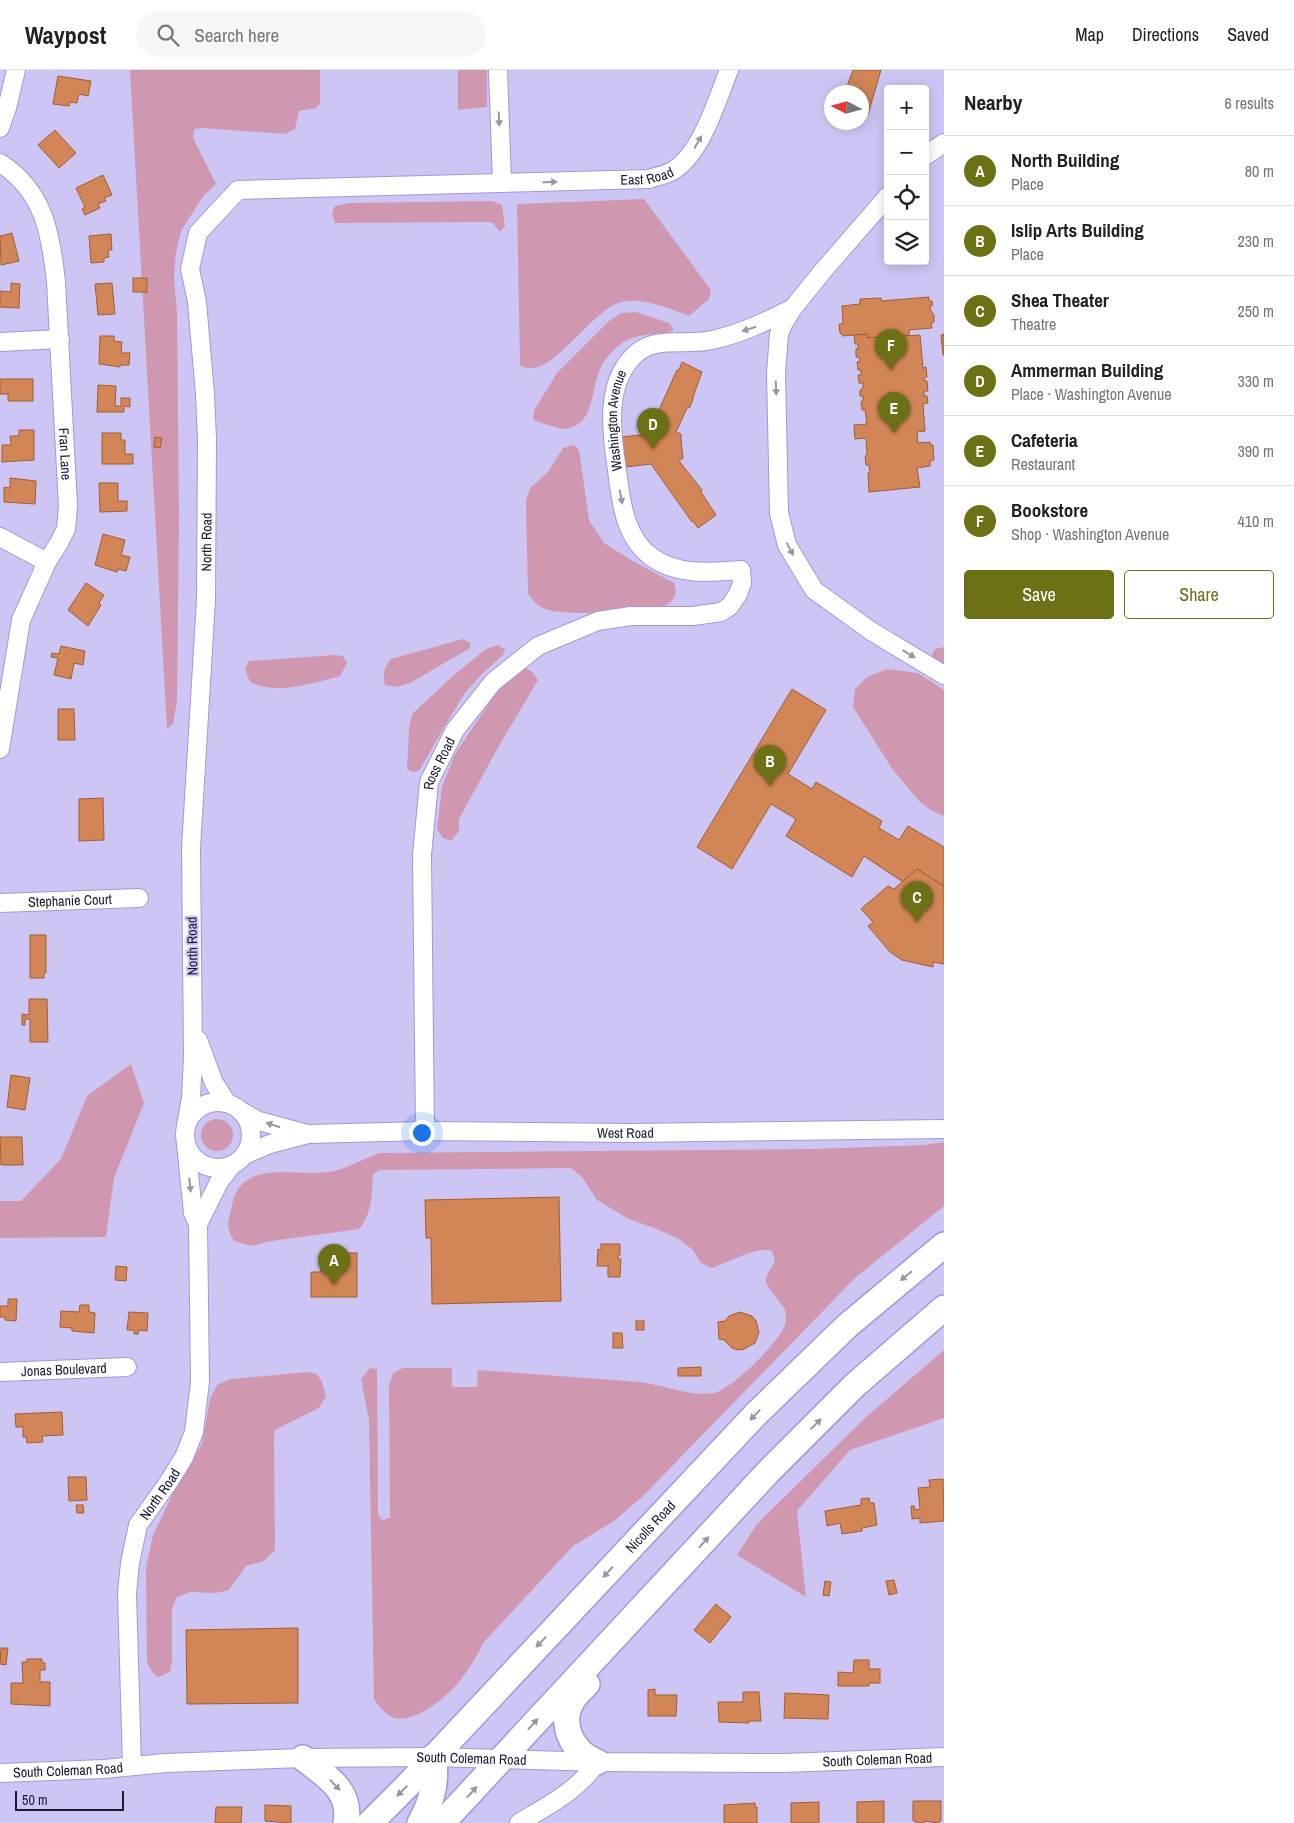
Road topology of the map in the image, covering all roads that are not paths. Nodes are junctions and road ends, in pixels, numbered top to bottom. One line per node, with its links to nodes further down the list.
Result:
1 (16, 70): 4 (street)
2 (498, 70): 8 (street, one-way to 8)
3 (729, 70): 8 (street, East Road, one-way to 3)
4 (0, 128)
5 (944, 143): 6 (street)
6 (929, 153)
7 (0, 163): 11 (street, Fran Lane)
8 (502, 183): 20 (street, North Road)
9 (884, 201): 10 (street, Washington Avenue)
10 (793, 308): 15 (street, Washington Avenue, one-way to 15); 16 (street, Washington Avenue, one-way to 16)
11 (60, 338): 12 (street); 14 (street, Fran Lane)
12 (0, 342)
13 (0, 537): 14 (street)
14 (47, 562): 17 (street, Fran Lane)
15 (738, 594): 24 (street, Ross Road)
16 (944, 675)
17 (0, 749)
18 (139, 898): 19 (street, Stephanie Court)
19 (0, 903)
20 (193, 1025): 21 (street, North Road); 22 (street, North Road)
21 (234, 1107): 22 (street); 25 (street, West Road, one-way to 21); 27 (street)
22 (186, 1126): 26 (street)
23 (944, 1129): 24 (street, West Road)
24 (425, 1132): 25 (street, West Road)
25 (308, 1134): 27 (street, West Road)
26 (186, 1144): 27 (street); 28 (street, North Road, one-way to 28)
27 (238, 1160): 28 (street, North Road)
28 (198, 1224): 39 (street, North Road)
29 (944, 1245): 34 (highway, Nicolls Road, one-way to 34)
30 (944, 1308): 33 (highway, one-way to 30)
31 (127, 1367): 32 (street, Jonas Boulevard)
32 (0, 1372)
33 (680, 1568): 37 (highway, one-way to 33); 38 (highway)
34 (433, 1757): 36 (street, South Coleman Road); 37 (street, South Coleman Road); 42 (highway, Nicolls Road, one-way to 42); 43 (highway)
35 (944, 1757): 38 (street, South Coleman Road)
36 (303, 1758): 39 (street, South Coleman Road); 41 (highway, one-way to 41)
37 (501, 1760): 38 (street, South Coleman Road); 44 (highway, one-way to 37)
38 (597, 1762): 45 (street)
39 (132, 1766): 40 (street, South Coleman Road)
40 (0, 1773)
41 (346, 1823)
42 (370, 1823)
43 (420, 1823)
44 (442, 1823)
45 (519, 1823)

